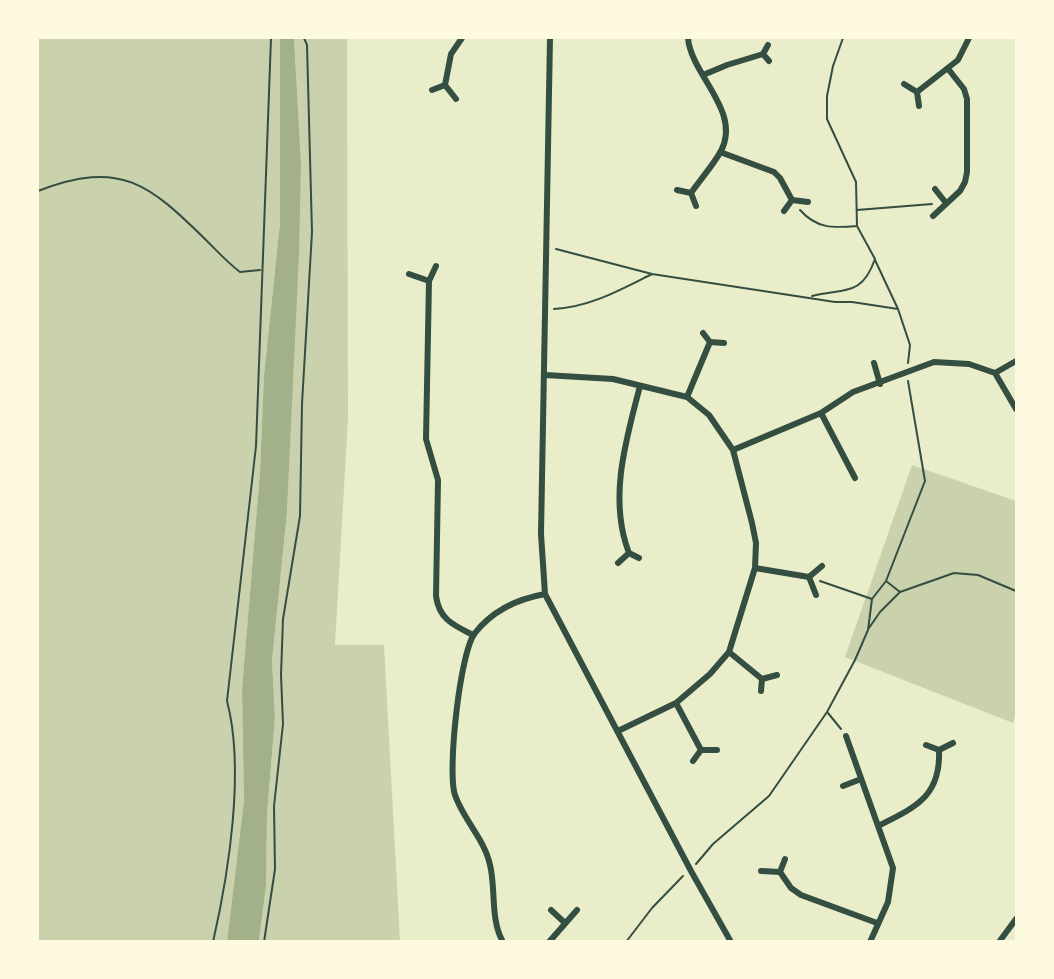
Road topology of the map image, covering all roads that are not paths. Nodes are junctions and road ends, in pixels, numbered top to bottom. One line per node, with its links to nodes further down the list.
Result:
1 (462, 38): 11 (street)
2 (550, 38): 35 (street)
3 (688, 38): 9 (street)
4 (969, 38): 8 (street)
5 (768, 45): 6 (street)
6 (763, 54): 7 (street); 9 (street)
7 (769, 61)
8 (949, 70): 13 (street); 22 (street)
9 (703, 75): 16 (street)
10 (904, 84): 13 (street)
11 (445, 85): 12 (street); 14 (street)
12 (432, 90)
13 (917, 92): 15 (street)
14 (456, 99)
15 (919, 106)
16 (720, 152): 19 (street); 20 (street)
17 (935, 189): 22 (street)
18 (677, 190): 19 (street)
19 (691, 193): 23 (street)
20 (792, 200): 21 (street); 24 (street)
21 (808, 202)
22 (946, 203): 25 (street)
23 (696, 206)
24 (783, 211)
25 (933, 216)
26 (436, 266): 28 (street)
27 (409, 274): 28 (street)
28 (429, 281): 51 (street)
29 (703, 333): 30 (street)
30 (710, 342): 31 (street); 38 (street)
31 (724, 343)
32 (1017, 361): 34 (street)
33 (874, 363): 36 (street)
34 (995, 373): 36 (street); 39 (street)
35 (545, 375): 37 (street); 49 (street)
36 (880, 384): 40 (street)
37 (640, 386): 38 (street); 43 (street)
38 (687, 398): 41 (street)
39 (1017, 409)
40 (821, 412): 41 (street); 42 (street)
41 (733, 450): 47 (street)
42 (855, 478)
43 (630, 553): 44 (street); 45 (street)
44 (639, 558)
45 (618, 563)
46 (822, 566): 48 (street)
47 (755, 568): 48 (street); 52 (street)
48 (809, 578): 50 (street)
49 (545, 594): 51 (street); 57 (street)
50 (816, 595)
51 (473, 635): 76 (street)
52 (729, 652): 54 (street); 56 (street)
53 (777, 675): 54 (street)
54 (762, 679): 55 (street)
55 (761, 691)
56 (676, 703): 57 (street); 61 (street)
57 (618, 732): 78 (street)
58 (846, 736): 65 (street)
59 (953, 743): 63 (street)
60 (926, 745): 63 (street)
61 (701, 750): 62 (street); 64 (street)
62 (717, 750)
63 (939, 750): 67 (street)
64 (693, 761)
65 (861, 779): 66 (street); 67 (street)
66 (843, 786)
67 (880, 825): 75 (street)
68 (785, 859): 70 (street)
69 (761, 871): 70 (street)
70 (780, 872): 75 (street)
71 (551, 910): 74 (street)
72 (577, 910): 74 (street)
73 (1017, 919): 80 (street)
74 (565, 923): 77 (street)
75 (877, 923): 79 (street)
76 (503, 942)
77 (549, 942)
78 (731, 942)
79 (870, 942)
80 (999, 942)

